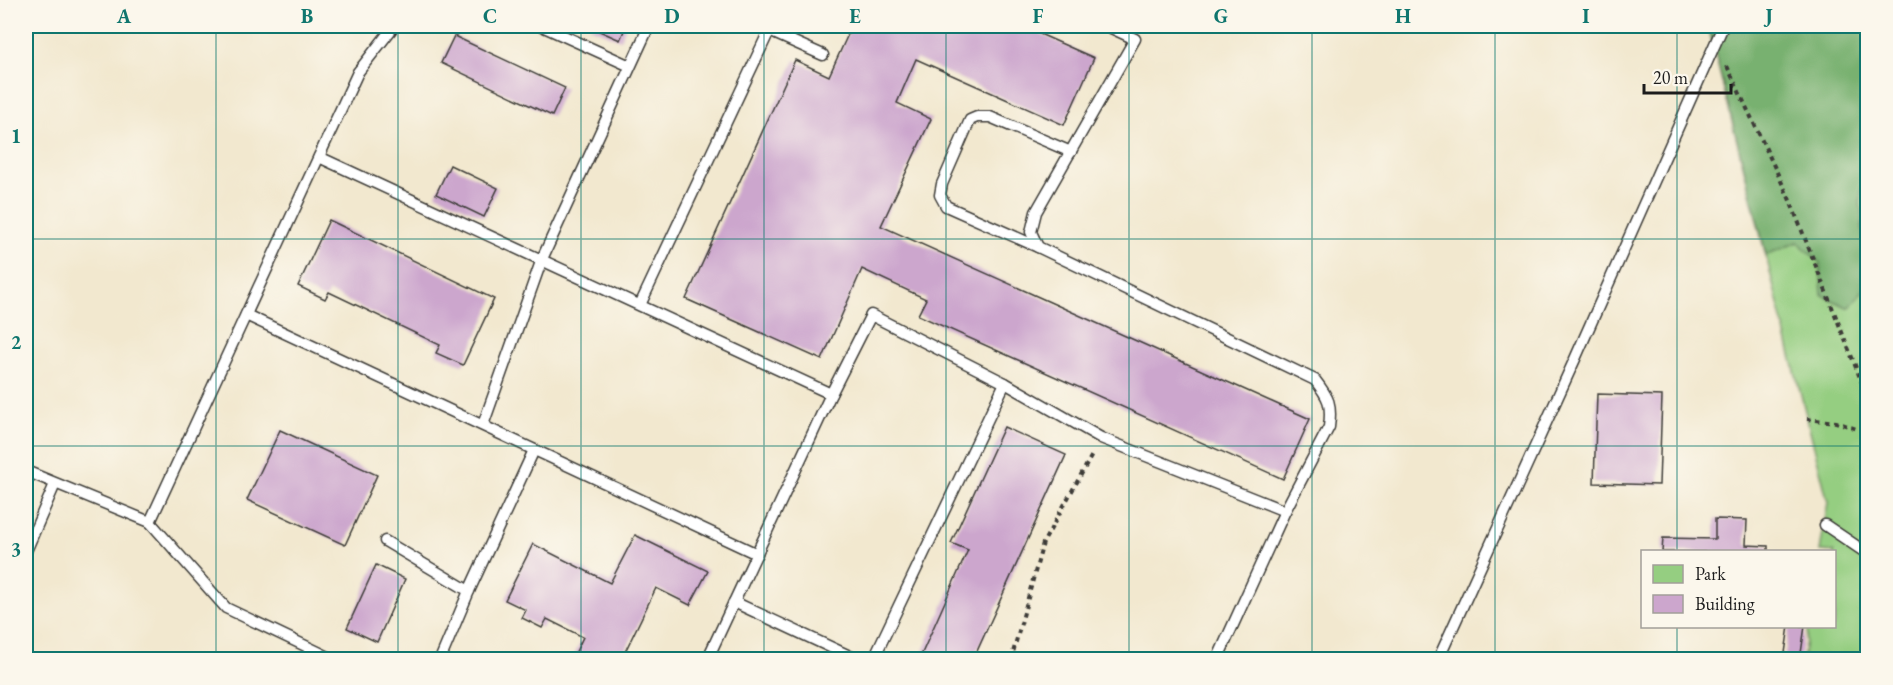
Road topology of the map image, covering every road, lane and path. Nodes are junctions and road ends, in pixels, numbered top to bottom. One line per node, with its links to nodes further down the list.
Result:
1 (394, 26): 12 (lane)
2 (542, 26): 10 (lane)
3 (649, 26): 10 (lane)
4 (758, 26): 7 (lane)
5 (1107, 26): 11 (lane)
6 (1723, 26): 8 (lane)
7 (769, 31): 9 (lane); 15 (lane)
8 (1716, 41): 19 (path); 43 (lane)
9 (823, 55)
10 (630, 66): 14 (lane)
11 (1071, 152): 13 (lane); 13 (lane)
12 (319, 156): 14 (lane); 16 (lane)
13 (1038, 247): 27 (lane)
14 (542, 259): 15 (lane); 21 (lane)
15 (640, 305): 18 (lane)
16 (246, 315): 21 (lane); 28 (lane)
17 (1005, 383): 18 (lane); 23 (lane); 40 (lane)
18 (831, 394): 32 (lane)
19 (1868, 398)
20 (1807, 418): 22 (path)
21 (483, 425): 24 (lane)
22 (1868, 433)
23 (1101, 438): 27 (lane); 41 (path)
24 (534, 450): 32 (lane); 34 (lane)
25 (26, 471): 26 (lane)
26 (55, 484): 28 (lane); 31 (lane)
27 (1285, 511): 42 (lane)
28 (150, 522): 36 (lane)
29 (1825, 525): 33 (lane)
30 (386, 541): 34 (lane)
31 (26, 552)
32 (757, 554): 35 (lane)
33 (1868, 554)
34 (469, 591): 37 (lane)
35 (734, 602): 38 (lane); 39 (lane)
36 (335, 660)
37 (440, 660)
38 (707, 660)
39 (858, 660)
40 (873, 660)
41 (1011, 660)
42 (1217, 660)
43 (1438, 660)

